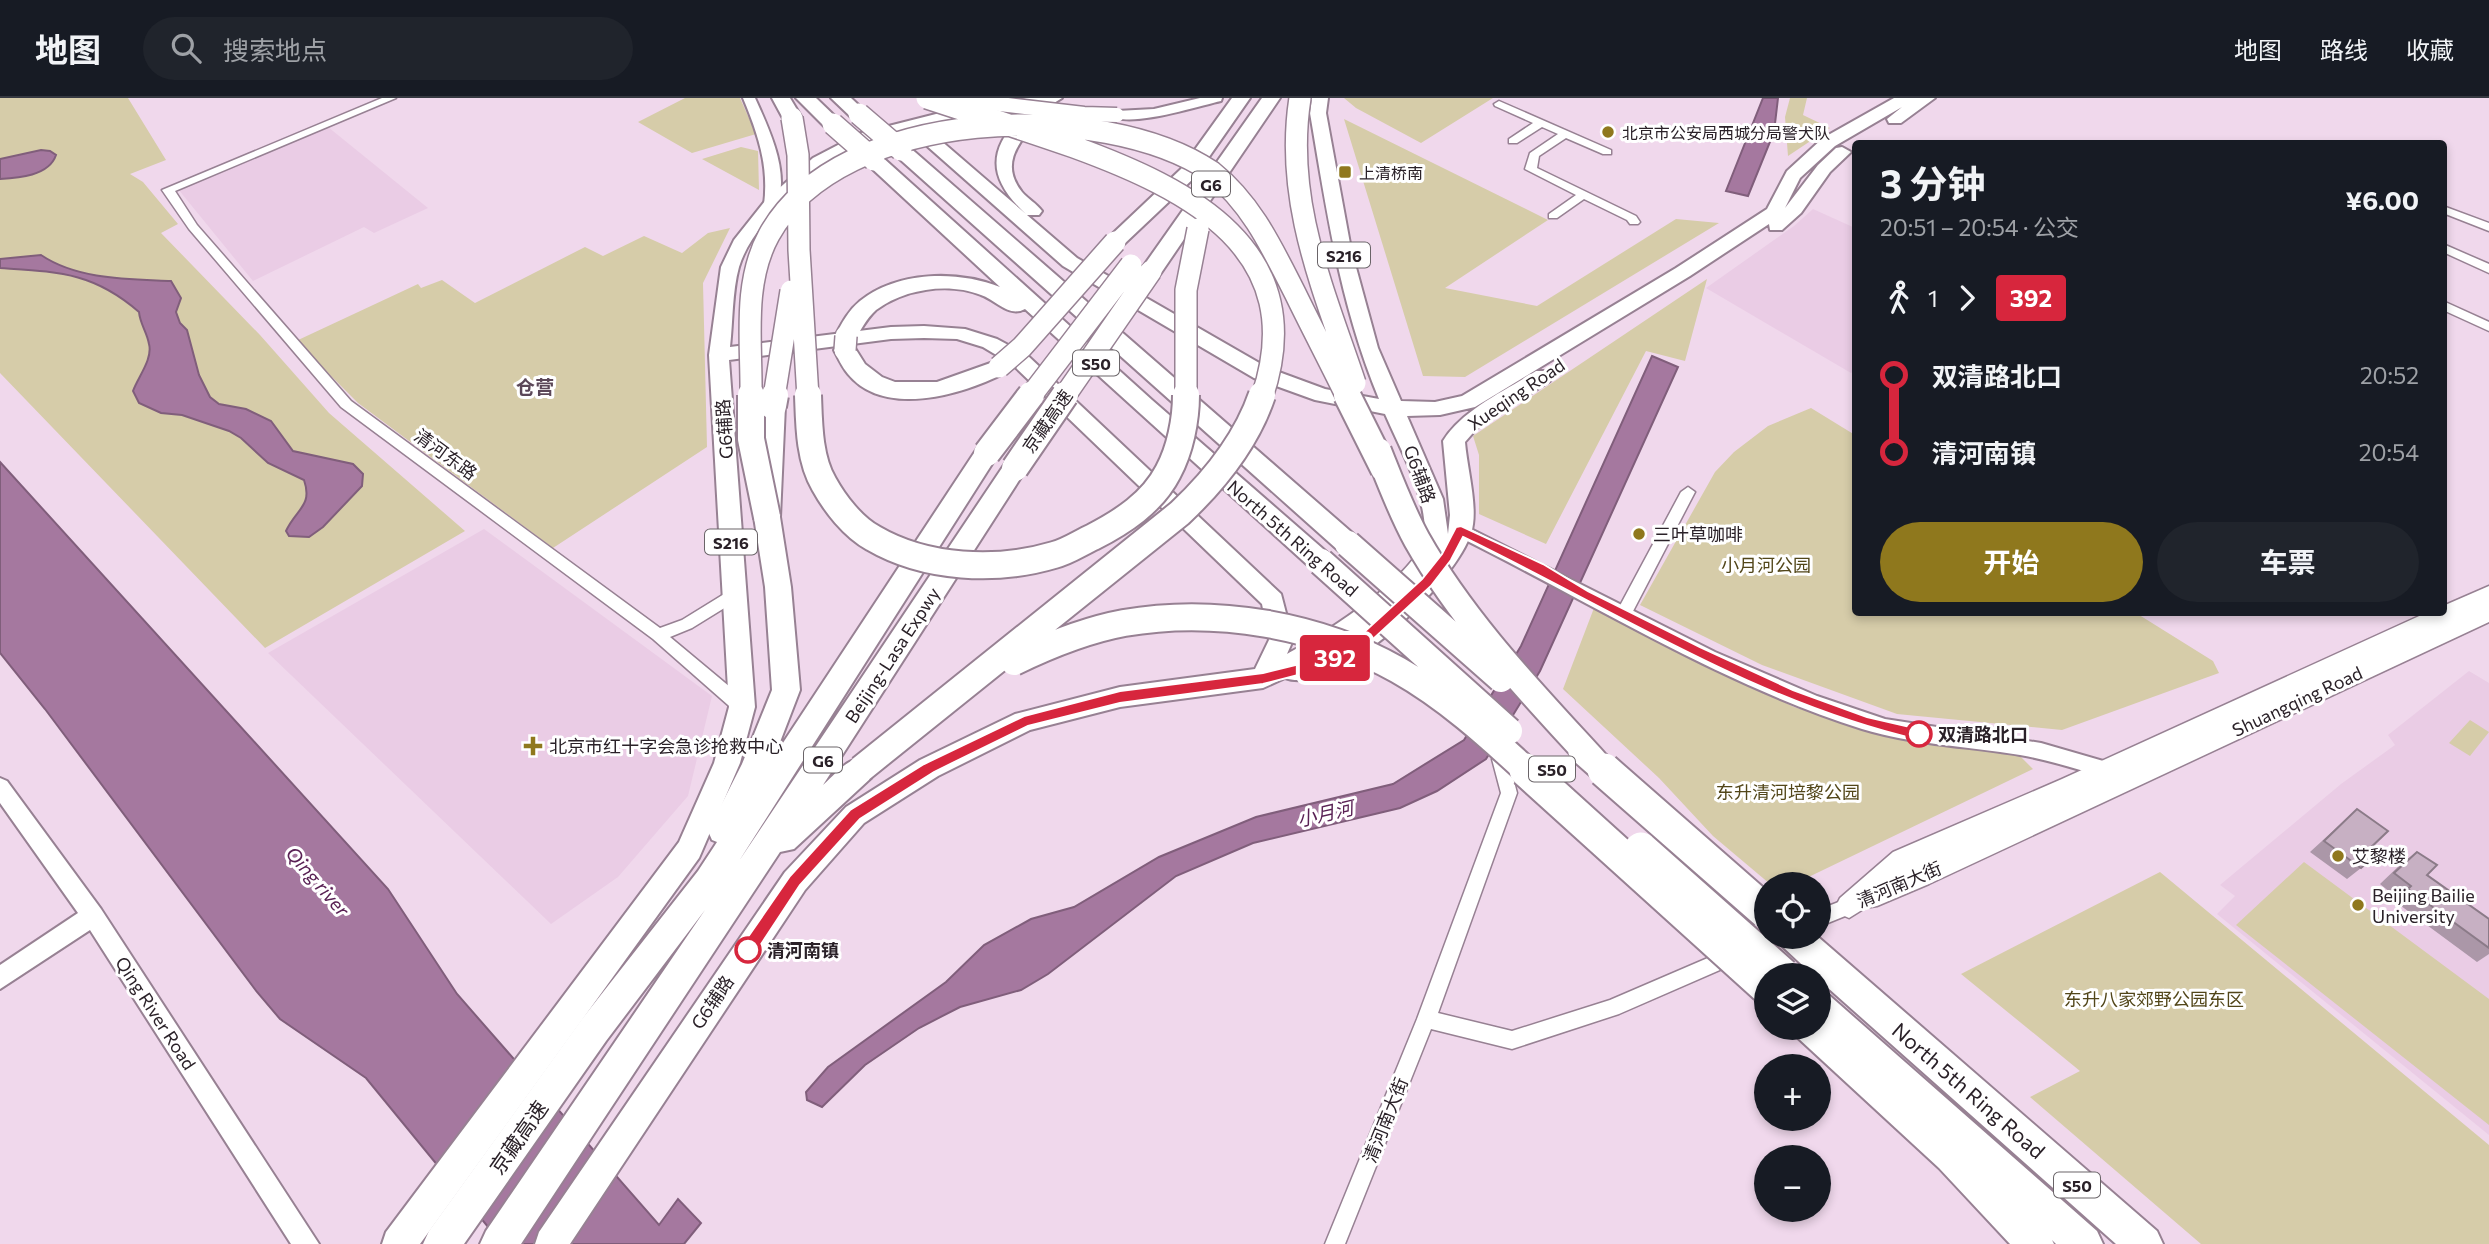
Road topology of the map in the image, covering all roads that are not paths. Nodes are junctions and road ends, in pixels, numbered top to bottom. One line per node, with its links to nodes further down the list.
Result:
1 (391, 98): 56 (street, 清河东路)
2 (749, 98): 28 (street)
3 (806, 98): 41 (highway, North 5th Ring Road / S50, bridge)
4 (840, 98): 61 (highway, North 5th Ring Road / S50, bridge)
5 (927, 98): 58 (highway, bridge)
6 (949, 98): 9 (street, bridge)
7 (1054, 98): 21 (main road, G6辅路 / S216)
8 (1068, 98): 40 (main road)
9 (1216, 98)
10 (1241, 98): 41 (highway, bridge)
11 (1257, 98): 35 (highway, G6)
12 (1271, 98): 35 (highway, G6)
13 (1285, 98): 33 (highway, bridge)
14 (1300, 98): 46 (highway, bridge)
15 (1321, 98): 40 (main road, G6辅路 / S216)
16 (1906, 98): 42 (main road, Xueqing Road)
17 (1927, 98): 23 (main road, Xueqing Road)
18 (1499, 104): 20 (street)
19 (786, 108): 33 (highway, bridge)
20 (1541, 123): 22 (street); 24 (street)
21 (913, 124): 28 (main road, G6辅路 / S216); 40 (main road)
22 (1565, 134): 26 (street); 27 (street)
23 (1861, 140)
24 (1513, 141)
25 (1852, 146): 43 (main road, Xueqing Road)
26 (1606, 152)
27 (1583, 195): 30 (street); 31 (street)
28 (771, 205): 39 (main road, G6辅路 / S216)
29 (2447, 211): 32 (street)
30 (1553, 216)
31 (1633, 222)
32 (2489, 228)
33 (799, 250): 48 (highway, bridge)
34 (2447, 250): 36 (street)
35 (1141, 268): 44 (highway, 京藏高速 / G6, bridge); 45 (highway, 京藏高速 / G6, bridge)
36 (2489, 269)
37 (2447, 307): 38 (street)
38 (2489, 327)
39 (719, 355): 51 (main road, G6辅路 / S216); 57 (main road)
40 (1394, 406): 42 (main road, Xueqing Road); 57 (main road, G6辅路 / S216)
41 (1144, 407): 73 (highway, North 5th Ring Road / S50, bridge)
42 (1432, 410): 43 (main road)
43 (1454, 441): 49 (main road, Xueqing Road)
44 (987, 453): 66 (highway, Beijing-Lasa Expwy / G6)
45 (1015, 468): 65 (highway, Beijing-Lasa Expwy / G6)
46 (1384, 469): 48 (highway, bridge); 61 (highway, bridge)
47 (1688, 492): 54 (street)
48 (767, 517): 66 (highway)
49 (1461, 530): 54 (street); 57 (main road)
50 (2489, 594): 53 (main road, Shuangqing Road)
51 (734, 595): 56 (street); 59 (main road, G6辅路 / S216)
52 (2489, 612): 63 (main road, Shuangqing Road)
53 (2447, 613)
54 (1623, 615): 62 (street)
55 (2441, 616): 62 (main road, Shuangqing Road)
56 (658, 635): 59 (street, 清河东路)
57 (1263, 678): 84 (main road, G6辅路 / S216)
58 (977, 680): 65 (highway, bridge); 74 (highway, bridge)
59 (742, 707): 78 (main road, G6辅路 / S216)
60 (1500, 759): 76 (street, 清河南大街)
61 (1595, 762): 67 (highway, North 5th Ring Road / S50, bridge)
62 (2105, 769): 63 (street); 68 (main road, 清河南大街)
63 (2132, 779): 68 (main road, 清河南大街)
64 (0, 787): 70 (street, Qing River Road)
65 (752, 868): 83 (highway, Beijing-Lasa Expwy / G6)
66 (709, 881): 78 (highway, Beijing-Lasa Expwy / G6)
67 (1754, 901)
68 (1849, 906): 69 (street)
69 (1831, 914)
70 (93, 916): 75 (street); 81 (street, Qing River Road)
71 (1754, 947): 76 (street)
72 (1808, 949): 88 (highway, North 5th Ring Road / S50)
73 (1770, 963)
74 (1754, 976)
75 (0, 978)
76 (1426, 1019): 85 (street, 清河南大街)
77 (1831, 1019): 87 (highway, North 5th Ring Road / S50)
78 (582, 1020): 80 (main road, G6辅路); 82 (highway, 京藏高速 / G6)
79 (1824, 1040): 86 (highway)
80 (403, 1240)
81 (306, 1244)
82 (442, 1244)
83 (499, 1244)
84 (551, 1244)
85 (1335, 1244)
86 (2035, 1244)
87 (2084, 1244)
88 (2144, 1244)

